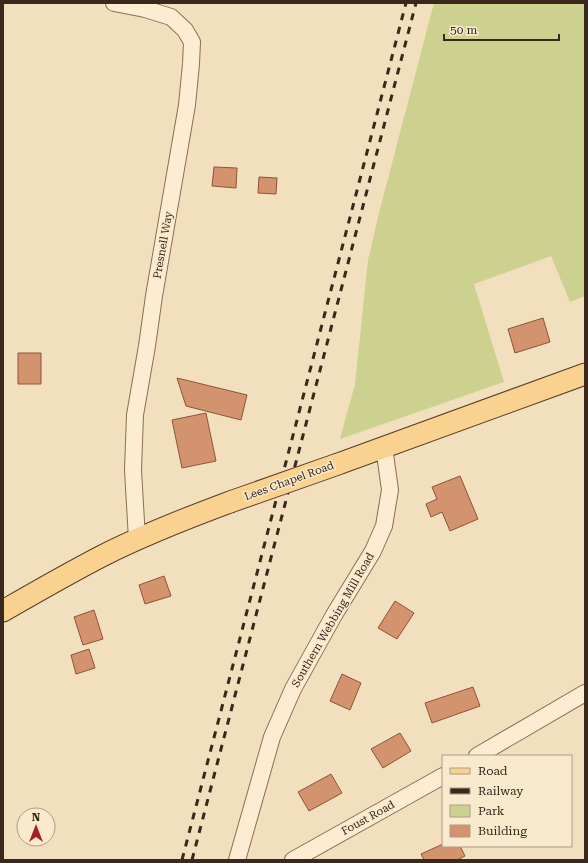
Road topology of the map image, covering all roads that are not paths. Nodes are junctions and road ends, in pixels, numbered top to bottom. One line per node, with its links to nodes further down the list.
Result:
1 (114, 3): 4 (street, Presnell Way)
2 (585, 374): 3 (main road, Lees Chapel Road)
3 (384, 447): 4 (main road, Lees Chapel Road, bridge); 9 (street, Southern Webbing Mill Road)
4 (137, 540): 5 (main road, Lees Chapel Road)
5 (3, 611)
6 (585, 693): 7 (street)
7 (479, 755)
8 (442, 777): 10 (street, Foust Road)
9 (237, 860)
10 (293, 860)

